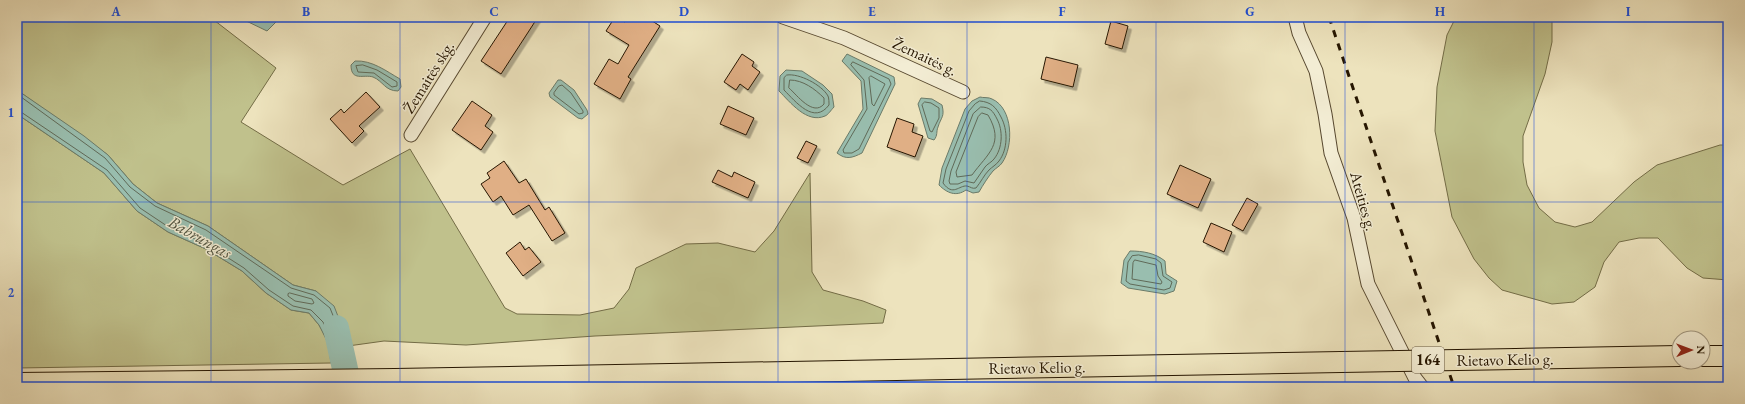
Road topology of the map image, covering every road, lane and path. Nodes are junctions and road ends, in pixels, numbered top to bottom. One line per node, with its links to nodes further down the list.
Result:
1 (485, 17): 5 (street, Žemaitės skg.)
2 (783, 17): 4 (street, Žemaitės g.)
3 (1294, 17): 10 (street, Ateities g.)
4 (963, 92)
5 (411, 135)
6 (1671, 356): 9 (main road, Rietavo Kelio g. / 164, bridge)
7 (1711, 356): 8 (main road)
8 (1728, 356)
9 (17, 383)
10 (1422, 387)

